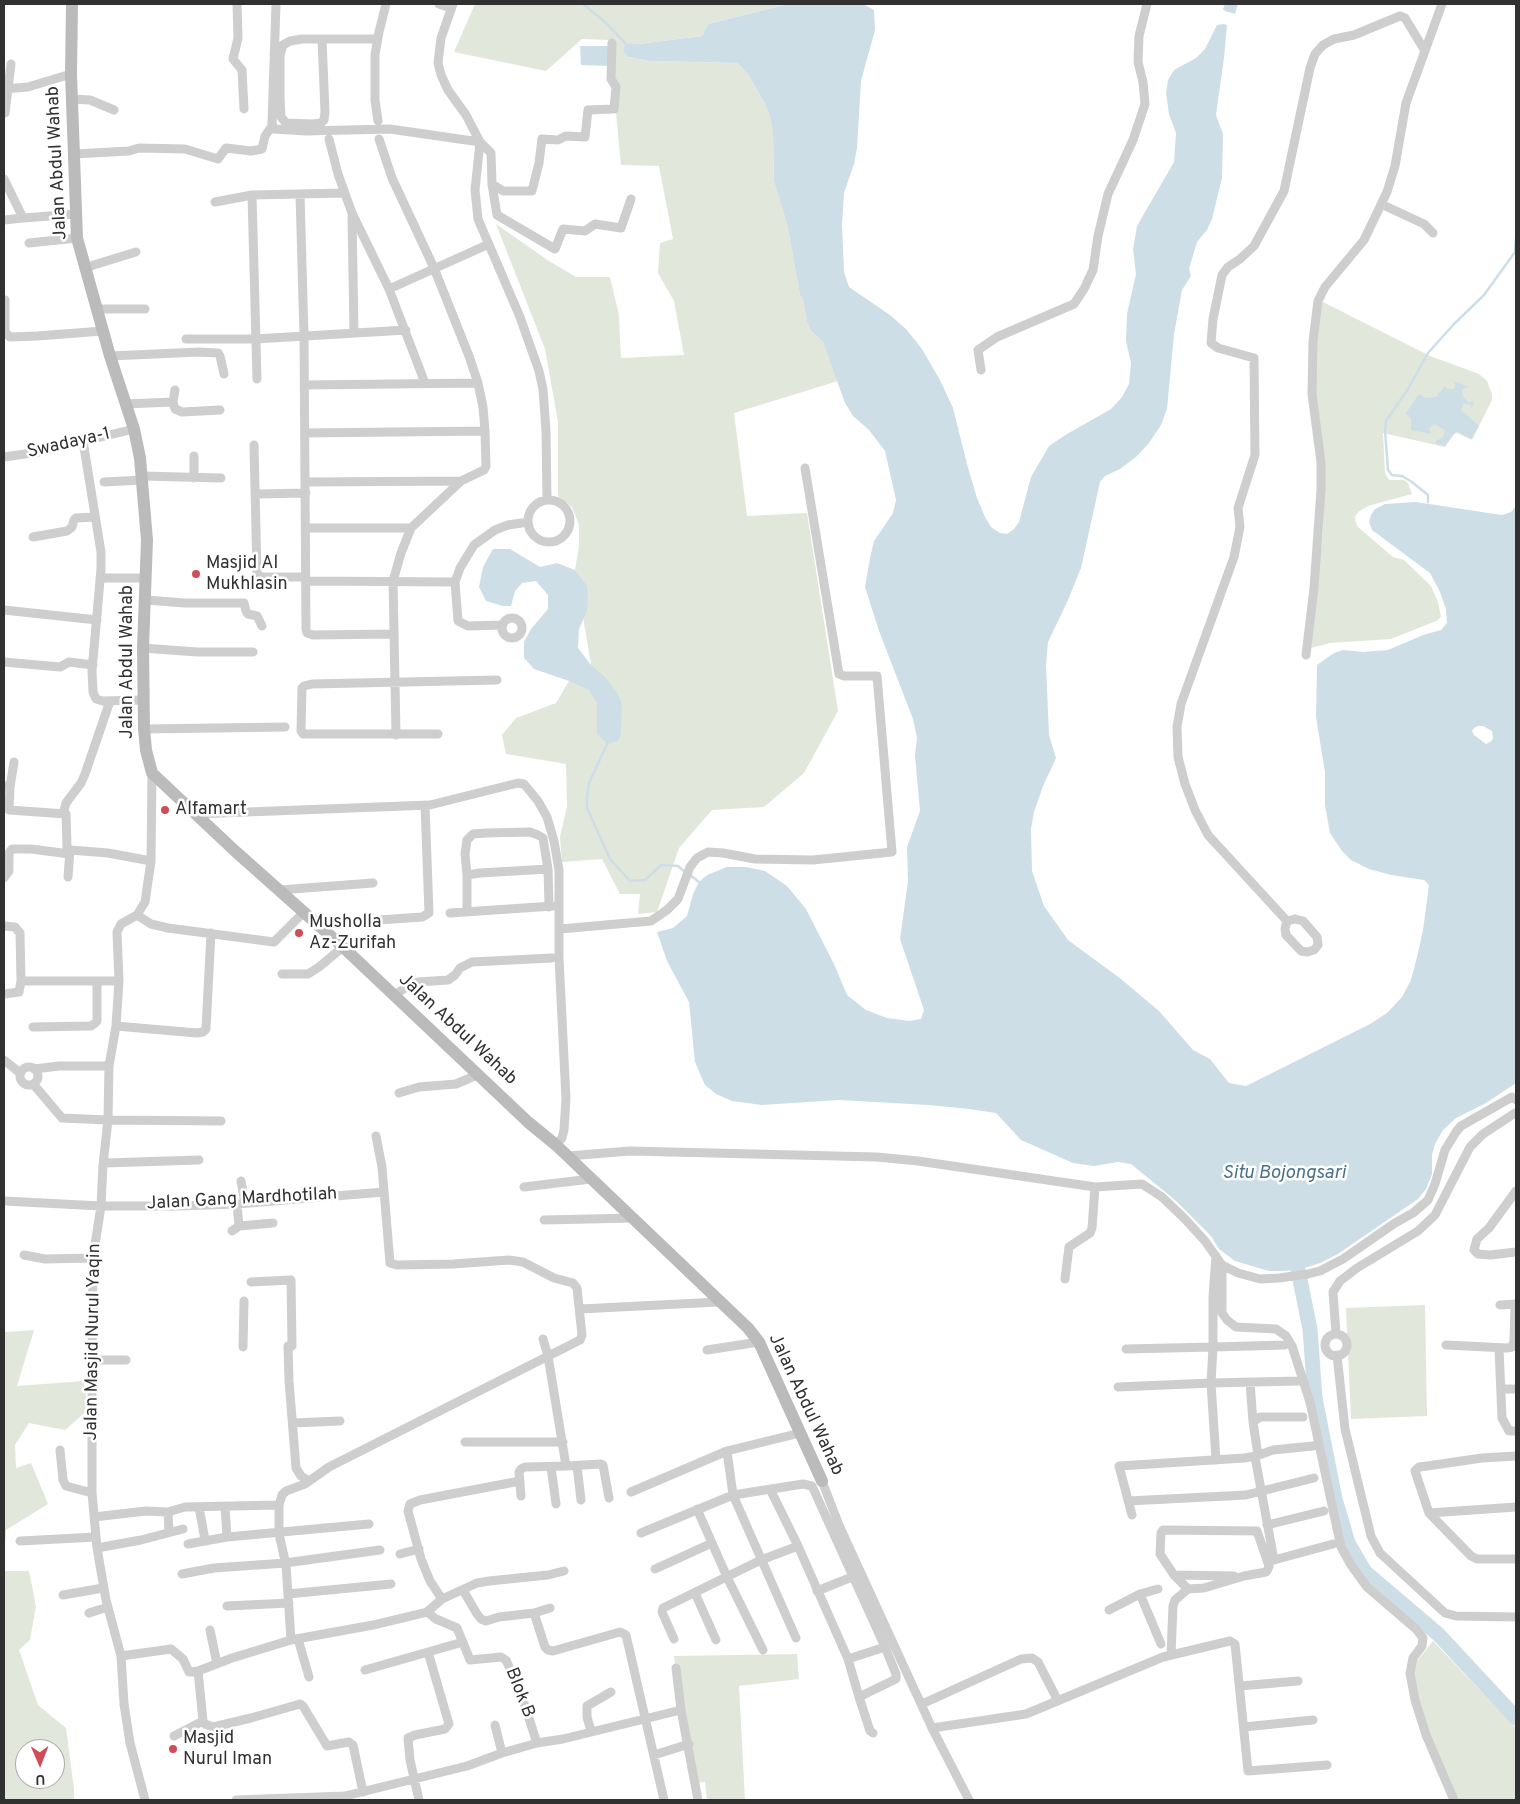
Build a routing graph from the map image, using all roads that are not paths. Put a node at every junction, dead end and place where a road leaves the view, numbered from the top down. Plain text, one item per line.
1 (72, 4) edge
2 (237, 4) edge
3 (276, 4) edge
4 (386, 4) edge
5 (439, 4) edge
6 (1147, 4) edge
7 (1442, 4) edge
8 (452, 6) edge
9 (322, 39) junction
10 (377, 39) junction
11 (612, 43) dead end
12 (1425, 51) junction
13 (11, 64) dead end
14 (71, 74) junction
15 (6, 89) edge
16 (72, 99) junction
17 (244, 109) dead end
18 (114, 110) dead end
19 (5, 113) edge
20 (378, 121) dead end
21 (272, 126) junction
22 (329, 139) dead end
23 (379, 139) dead end
24 (480, 142) junction
25 (74, 154) junction
26 (4, 179) edge
27 (492, 184) junction
28 (344, 193) junction
29 (300, 194) junction
30 (252, 195) junction
31 (631, 199) dead end
32 (215, 202) dead end
33 (1381, 204) junction
34 (352, 213) junction
35 (76, 214) junction
36 (23, 218) junction
37 (4, 220) edge
38 (1433, 233) dead end
39 (77, 238) junction
40 (29, 243) dead end
41 (489, 244) junction
42 (136, 252) dead end
43 (84, 268) junction
44 (434, 268) junction
45 (389, 289) junction
46 (5, 300) dead end
47 (96, 309) junction
48 (145, 309) dead end
49 (406, 330) junction
50 (103, 331) junction
51 (354, 333) junction
52 (304, 336) junction
53 (186, 339) dead end
54 (255, 339) junction
55 (110, 356) junction
56 (980, 370) dead end
57 (224, 374) dead end
58 (256, 379) dead end
59 (425, 383) junction
60 (478, 383) junction
61 (305, 385) junction
62 (175, 390) dead end
63 (173, 402) junction
64 (126, 404) junction
65 (220, 410) dead end
66 (134, 429) junction
67 (485, 431) junction
68 (305, 433) junction
69 (89, 439) junction
70 (254, 445) dead end
71 (194, 456) dead end
72 (4, 457) edge
73 (804, 468) dead end
74 (142, 478) junction
75 (194, 478) junction
76 (221, 478) dead end
77 (461, 481) junction
78 (104, 482) dead end
79 (306, 482) junction
80 (306, 493) junction
81 (256, 494) junction
82 (547, 500) junction
83 (95, 517) junction
84 (528, 522) junction
85 (306, 528) junction
86 (412, 528) junction
87 (33, 537) dead end
88 (100, 578) junction
89 (146, 578) junction
90 (306, 579) junction
91 (394, 581) junction
92 (455, 582) junction
93 (146, 600) junction
94 (4, 610) edge
95 (97, 620) junction
96 (502, 625) dead end
97 (262, 626) dead end
98 (394, 634) junction
99 (143, 648) junction
100 (253, 652) dead end
101 (1306, 655) dead end
102 (4, 662) edge
103 (93, 665) junction
104 (497, 680) dead end
105 (395, 682) junction
106 (144, 700) junction
107 (110, 701) junction
108 (285, 727) dead end
109 (144, 729) junction
110 (438, 734) dead end
111 (396, 735) junction
112 (14, 762) dead end
113 (152, 773) junction
114 (7, 786) edge
115 (426, 805) junction
116 (6, 810) edge
117 (63, 814) junction
118 (195, 814) junction
119 (70, 852) junction
120 (151, 861) junction
121 (548, 869) junction
122 (467, 876) junction
123 (68, 877) dead end
124 (4, 878) edge
125 (374, 883) dead end
126 (279, 890) junction
127 (559, 906) junction
128 (549, 907) junction
129 (467, 912) junction
130 (303, 913) junction
131 (450, 913) dead end
132 (137, 915) junction
133 (1287, 921) dead end
134 (315, 922) junction
135 (4, 926) edge
136 (560, 929) junction
137 (211, 933) junction
138 (343, 947) junction
139 (552, 958) dead end
140 (282, 974) dead end
141 (22, 981) junction
142 (97, 981) junction
143 (119, 981) junction
144 (4, 994) edge
145 (394, 996) junction
146 (33, 1026) dead end
147 (116, 1026) junction
148 (4, 1060) edge
149 (110, 1066) junction
150 (34, 1068) junction
151 (20, 1073) junction
152 (478, 1075) junction
153 (34, 1085) junction
154 (399, 1093) dead end
155 (1516, 1100) edge
156 (1515, 1113) dead end
157 (108, 1120) junction
158 (221, 1121) dead end
159 (376, 1136) dead end
160 (556, 1145) junction
161 (568, 1156) junction
162 (200, 1160) dead end
163 (104, 1162) junction
164 (591, 1179) junction
165 (241, 1181) dead end
166 (524, 1187) dead end
167 (1095, 1187) junction
168 (1516, 1191) edge
169 (384, 1192) junction
170 (4, 1201) edge
171 (241, 1203) junction
172 (101, 1206) junction
173 (634, 1218) junction
174 (544, 1220) dead end
175 (273, 1223) dead end
176 (1516, 1252) edge
177 (24, 1255) dead end
178 (1216, 1256) junction
179 (93, 1258) junction
180 (1222, 1265) junction
181 (1064, 1279) dead end
182 (251, 1282) dead end
183 (244, 1301) dead end
184 (719, 1302) junction
185 (1516, 1304) edge
186 (1500, 1305) dead end
187 (580, 1309) junction
188 (1336, 1334) junction
189 (543, 1339) dead end
190 (758, 1342) junction
191 (1285, 1345) dead end
192 (1446, 1345) dead end
193 (243, 1347) dead end
194 (1213, 1347) junction
195 (1499, 1348) junction
196 (1126, 1349) dead end
197 (707, 1350) dead end
198 (1338, 1355) junction
199 (548, 1356) junction
200 (92, 1360) junction
201 (126, 1360) dead end
202 (1299, 1381) dead end
203 (1250, 1382) junction
204 (1211, 1383) junction
205 (1118, 1387) dead end
206 (1501, 1389) junction
207 (1516, 1389) edge
208 (1303, 1417) dead end
209 (340, 1421) dead end
210 (1253, 1422) junction
211 (293, 1423) junction
212 (1516, 1431) edge
213 (800, 1433) junction
214 (465, 1442) dead end
215 (563, 1442) junction
216 (1313, 1446) dead end
217 (60, 1450) dead end
218 (727, 1451) junction
219 (1256, 1456) junction
220 (1516, 1456) edge
221 (1216, 1460) junction
222 (566, 1466) junction
223 (577, 1466) junction
224 (550, 1467) junction
225 (1314, 1478) dead end
226 (309, 1481) junction
227 (822, 1481) joint
228 (520, 1482) junction
229 (770, 1489) junction
230 (1262, 1490) junction
231 (631, 1492) dead end
232 (92, 1493) junction
233 (733, 1495) junction
234 (521, 1496) dead end
235 (609, 1498) dead end
236 (581, 1500) dead end
237 (1128, 1501) junction
238 (556, 1504) dead end
239 (279, 1505) junction
240 (199, 1507) junction
241 (225, 1507) junction
242 (1516, 1507) edge
243 (697, 1509) junction
244 (1324, 1511) dead end
245 (168, 1512) junction
246 (1429, 1513) junction
247 (1132, 1515) dead end
248 (94, 1517) junction
249 (369, 1524) dead end
250 (1267, 1525) junction
251 (183, 1529) dead end
252 (279, 1531) junction
253 (169, 1532) junction
254 (641, 1533) dead end
255 (96, 1537) junction
256 (227, 1537) junction
257 (205, 1540) junction
258 (20, 1541) dead end
259 (712, 1543) junction
260 (188, 1544) dead end
261 (1333, 1544) dead end
262 (798, 1546) junction
263 (97, 1548) junction
264 (419, 1549) junction
265 (380, 1550) dead end
266 (400, 1554) dead end
267 (1516, 1559) edge
268 (761, 1560) junction
269 (285, 1563) junction
270 (655, 1569) dead end
271 (564, 1571) dead end
272 (182, 1574) dead end
273 (1174, 1575) junction
274 (1244, 1576) junction
275 (727, 1577) junction
276 (852, 1577) junction
277 (391, 1584) dead end
278 (103, 1588) junction
279 (1158, 1589) dead end
280 (463, 1590) junction
281 (817, 1591) junction
282 (1185, 1591) junction
283 (695, 1593) junction
284 (1140, 1594) junction
285 (63, 1595) dead end
286 (288, 1599) junction
287 (442, 1599) junction
288 (228, 1606) dead end
289 (108, 1607) junction
290 (550, 1608) dead end
291 (1109, 1610) dead end
292 (89, 1612) dead end
293 (426, 1612) junction
294 (534, 1613) junction
295 (1516, 1617) edge
296 (1154, 1627) junction
297 (1172, 1628) junction
298 (210, 1630) dead end
299 (796, 1638) dead end
300 (674, 1639) dead end
301 (294, 1640) junction
302 (716, 1640) dead end
303 (463, 1642) junction
304 (1161, 1644) dead end
305 (885, 1647) junction
306 (763, 1650) dead end
307 (428, 1652) junction
308 (1171, 1655) junction
309 (121, 1656) junction
310 (848, 1659) junction
311 (217, 1664) junction
312 (676, 1668) dead end
313 (365, 1670) dead end
314 (198, 1671) junction
315 (309, 1677) dead end
316 (1298, 1681) dead end
317 (1240, 1686) junction
318 (611, 1692) dead end
319 (859, 1697) junction
320 (1058, 1700) junction
321 (922, 1704) junction
322 (682, 1710) junction
323 (645, 1718) junction
324 (1313, 1720) dead end
325 (203, 1721) junction
326 (495, 1726) dead end
327 (1244, 1727) junction
328 (932, 1728) junction
329 (591, 1731) junction
330 (873, 1734) dead end
331 (174, 1736) dead end
332 (537, 1743) junction
333 (689, 1744) junction
334 (502, 1752) junction
335 (654, 1755) junction
336 (1327, 1765) dead end
337 (414, 1779) junction
338 (363, 1792) junction
339 (346, 1798) edge
340 (145, 1800) edge
341 (236, 1800) edge
342 (257, 1800) edge
343 (419, 1800) edge
344 (664, 1800) edge
345 (698, 1800) edge
346 (969, 1800) edge
347 (1454, 1800) edge

1 - 14 street, Jalan Abdul Wahab
2 - 17 street
3 - 21 street
4 - 10 street
5 - 8 street
6 - 56 street
7 - 12 street
8 - 24 street
9 - 9 street
9 - 10 street
10 - 20 street
11 - 27 street
12 - 33 street
12 - 133 street
13 - 15 street
14 - 15 street
14 - 16 street, Jalan Abdul Wahab
15 - 19 street
16 - 18 street
16 - 25 street, Jalan Abdul Wahab
21 - 24 street
21 - 25 street
22 - 28 street
23 - 44 street
24 - 27 street
24 - 41 street
25 - 35 street, Jalan Abdul Wahab
26 - 36 street
27 - 31 street
28 - 29 street
28 - 34 street
29 - 30 street
29 - 52 street
30 - 32 street
30 - 54 street
33 - 38 street
33 - 101 street
34 - 45 street
34 - 51 street
35 - 36 street
35 - 39 street, Jalan Abdul Wahab
36 - 37 street
39 - 40 street
39 - 43 street, Jalan Abdul Wahab
41 - 44 street
41 - 82 street
42 - 43 street
43 - 47 street, Jalan Abdul Wahab
44 - 45 street
44 - 60 street
45 - 49 street
46 - 50 street
47 - 48 street
47 - 50 street, Jalan Abdul Wahab
49 - 51 street
49 - 59 street
50 - 55 street, Jalan Abdul Wahab
51 - 52 street
52 - 54 street
52 - 61 street
53 - 54 street
54 - 58 street
55 - 57 street
55 - 64 street, Jalan Abdul Wahab
59 - 60 street
59 - 61 street
60 - 67 street
61 - 68 street
62 - 63 street
63 - 64 street
63 - 65 street
64 - 66 street, Jalan Abdul Wahab
66 - 69 street, Swadaya-1
66 - 74 street, Jalan Abdul Wahab
67 - 68 street
67 - 77 street
68 - 79 street
69 - 72 street, Swadaya-1
69 - 83 street
70 - 81 street
71 - 75 street
73 - 136 street
74 - 75 street
74 - 78 street
74 - 89 street, Jalan Abdul Wahab
75 - 76 street
77 - 79 street
77 - 86 street
79 - 80 street
80 - 81 street
80 - 85 street
81 - 90 street
82 - 84 street
82 - 84 street
83 - 87 street
83 - 88 street
84 - 92 street
85 - 86 street
85 - 90 street
86 - 91 street
88 - 89 street
88 - 95 street
89 - 93 street, Jalan Abdul Wahab
90 - 91 street
90 - 98 street
91 - 92 street
91 - 98 street
92 - 96 street
93 - 97 street
93 - 99 street, Jalan Abdul Wahab
94 - 95 street
95 - 103 street
98 - 105 street
99 - 100 street
99 - 106 street, Jalan Abdul Wahab
102 - 103 street
103 - 107 street
104 - 105 street
105 - 111 street
105 - 111 street
106 - 107 street
106 - 109 street, Jalan Abdul Wahab
107 - 117 street
108 - 109 street
109 - 113 street, Jalan Abdul Wahab
110 - 111 street
112 - 114 street
113 - 118 street, Jalan Abdul Wahab
113 - 120 street, Jalan Masjid Nurul Yaqin
114 - 116 street
115 - 118 street
115 - 127 street
115 - 134 street
116 - 117 street
117 - 119 street
118 - 126 street, Jalan Abdul Wahab
119 - 120 street
119 - 123 street
119 - 124 street
120 - 132 street, Jalan Masjid Nurul Yaqin
121 - 122 street
121 - 122 street
121 - 128 street
122 - 129 street
125 - 126 street
126 - 130 street, Jalan Abdul Wahab
127 - 128 street
127 - 136 street
128 - 129 street
129 - 131 street
130 - 134 street, Jalan Abdul Wahab
130 - 137 street
132 - 137 street
132 - 143 street, Jalan Masjid Nurul Yaqin
134 - 138 street, Jalan Abdul Wahab
135 - 141 street
136 - 160 street
137 - 147 street
138 - 140 street
138 - 145 street, Jalan Abdul Wahab
139 - 145 street
141 - 142 street
141 - 144 street
142 - 143 street
142 - 146 street
143 - 147 street, Jalan Masjid Nurul Yaqin
145 - 152 street, Jalan Abdul Wahab
147 - 149 street, Jalan Masjid Nurul Yaqin
148 - 151 street
149 - 150 street
149 - 157 street, Jalan Masjid Nurul Yaqin
150 - 151 street
150 - 153 street
151 - 153 street
152 - 154 street
152 - 160 street, Jalan Abdul Wahab
153 - 157 street
155 - 180 street
156 - 188 street
157 - 158 street
157 - 163 street, Jalan Masjid Nurul Yaqin
159 - 169 street
160 - 161 street, Jalan Abdul Wahab
161 - 164 street, Jalan Abdul Wahab
161 - 167 street
162 - 163 street
163 - 172 street, Jalan Masjid Nurul Yaqin
164 - 166 street
164 - 173 street, Jalan Abdul Wahab
165 - 171 street
167 - 178 street
167 - 181 street
168 - 176 street
169 - 171 street, Jalan Gang Mardhotilah
169 - 187 street
170 - 172 street, Jalan Gang Mardhotilah
171 - 172 street, Jalan Gang Mardhotilah
171 - 175 street
172 - 179 street, Jalan Masjid Nurul Yaqin
173 - 174 street
173 - 184 street, Jalan Abdul Wahab
177 - 179 street
178 - 180 street
178 - 194 street
179 - 200 street, Jalan Masjid Nurul Yaqin
180 - 347 street
182 - 211 street
183 - 193 street
184 - 187 street
184 - 190 street, Jalan Abdul Wahab
185 - 186 street
185 - 195 street
187 - 199 street
188 - 198 street
188 - 198 street
189 - 199 street
190 - 197 street
190 - 213 street, Jalan Abdul Wahab
191 - 194 street
192 - 195 street
194 - 196 street
194 - 204 street
195 - 206 street
198 - 295 street
199 - 215 street
199 - 226 street
200 - 201 street
200 - 232 street, Jalan Masjid Nurul Yaqin
202 - 203 street
203 - 204 street
203 - 210 street
204 - 205 street
204 - 221 street
206 - 207 street
206 - 212 street
208 - 210 street
209 - 211 street
210 - 219 street
211 - 226 street
213 - 218 street
213 - 227 street, Jalan Abdul Wahab
214 - 215 street
215 - 222 street
216 - 219 street
217 - 232 street
218 - 231 street
218 - 233 street
219 - 221 street
219 - 230 street
220 - 246 street
221 - 237 street
222 - 223 street
222 - 224 street
223 - 235 street
223 - 236 street
224 - 228 street
224 - 238 street
225 - 230 street
226 - 239 street
227 - 321 street, Jalan Abdul Wahab
228 - 234 street
228 - 264 street
229 - 233 street
229 - 262 street
229 - 276 street
230 - 237 street
230 - 250 street
232 - 248 street, Jalan Masjid Nurul Yaqin
233 - 243 street
233 - 268 street
237 - 247 street
239 - 241 street
239 - 252 street
240 - 241 street
240 - 245 street
240 - 257 street
241 - 256 street
242 - 246 street
243 - 254 street
243 - 259 street
244 - 250 street
245 - 248 street
245 - 253 street
246 - 267 street
248 - 255 street, Jalan Masjid Nurul Yaqin
249 - 252 street
250 - 261 street
251 - 253 street
252 - 256 street
252 - 269 street
253 - 263 street
255 - 258 street
255 - 263 street, Jalan Masjid Nurul Yaqin
256 - 257 street
257 - 260 street
259 - 270 street
259 - 275 street
262 - 268 street
262 - 281 street
263 - 278 street, Jalan Masjid Nurul Yaqin
264 - 266 street
264 - 287 street
265 - 269 street
268 - 275 street
268 - 299 street
269 - 272 street
269 - 286 street
271 - 280 street
273 - 274 street
273 - 274 street
273 - 282 street
274 - 282 street
275 - 283 street
275 - 306 street
276 - 281 street
276 - 305 street
277 - 286 street
278 - 285 street
278 - 289 street, Jalan Masjid Nurul Yaqin
279 - 284 street
280 - 287 street
280 - 294 street
281 - 310 street
282 - 297 street
283 - 300 street
283 - 302 street
284 - 291 street
284 - 296 street
286 - 288 street
286 - 301 street
287 - 293 street
289 - 292 street
289 - 309 street, Jalan Masjid Nurul Yaqin
290 - 294 street
293 - 301 street
293 - 303 street, Blok B
294 - 323 street
296 - 297 street
296 - 304 street
297 - 308 street
298 - 311 street
301 - 311 street
301 - 315 street
303 - 307 street
303 - 332 street, Blok B
305 - 310 street
305 - 319 street
307 - 313 street
307 - 337 street
308 - 317 street
308 - 320 street
309 - 314 street
309 - 340 street, Jalan Masjid Nurul Yaqin
310 - 319 street
311 - 314 street
312 - 322 street
314 - 325 street
316 - 317 street
317 - 327 street
318 - 329 street
319 - 330 street
320 - 321 street
320 - 328 street
321 - 328 street, Jalan Abdul Wahab
322 - 323 street
322 - 333 street
323 - 329 street
323 - 335 street
324 - 327 street
325 - 331 street
325 - 338 street
326 - 334 street
327 - 336 street
328 - 346 street, Jalan Abdul Wahab
329 - 332 street
332 - 334 street
333 - 335 street
333 - 345 street
334 - 337 street
335 - 344 street
337 - 338 street
337 - 343 street
338 - 339 street
339 - 342 street
341 - 342 street

